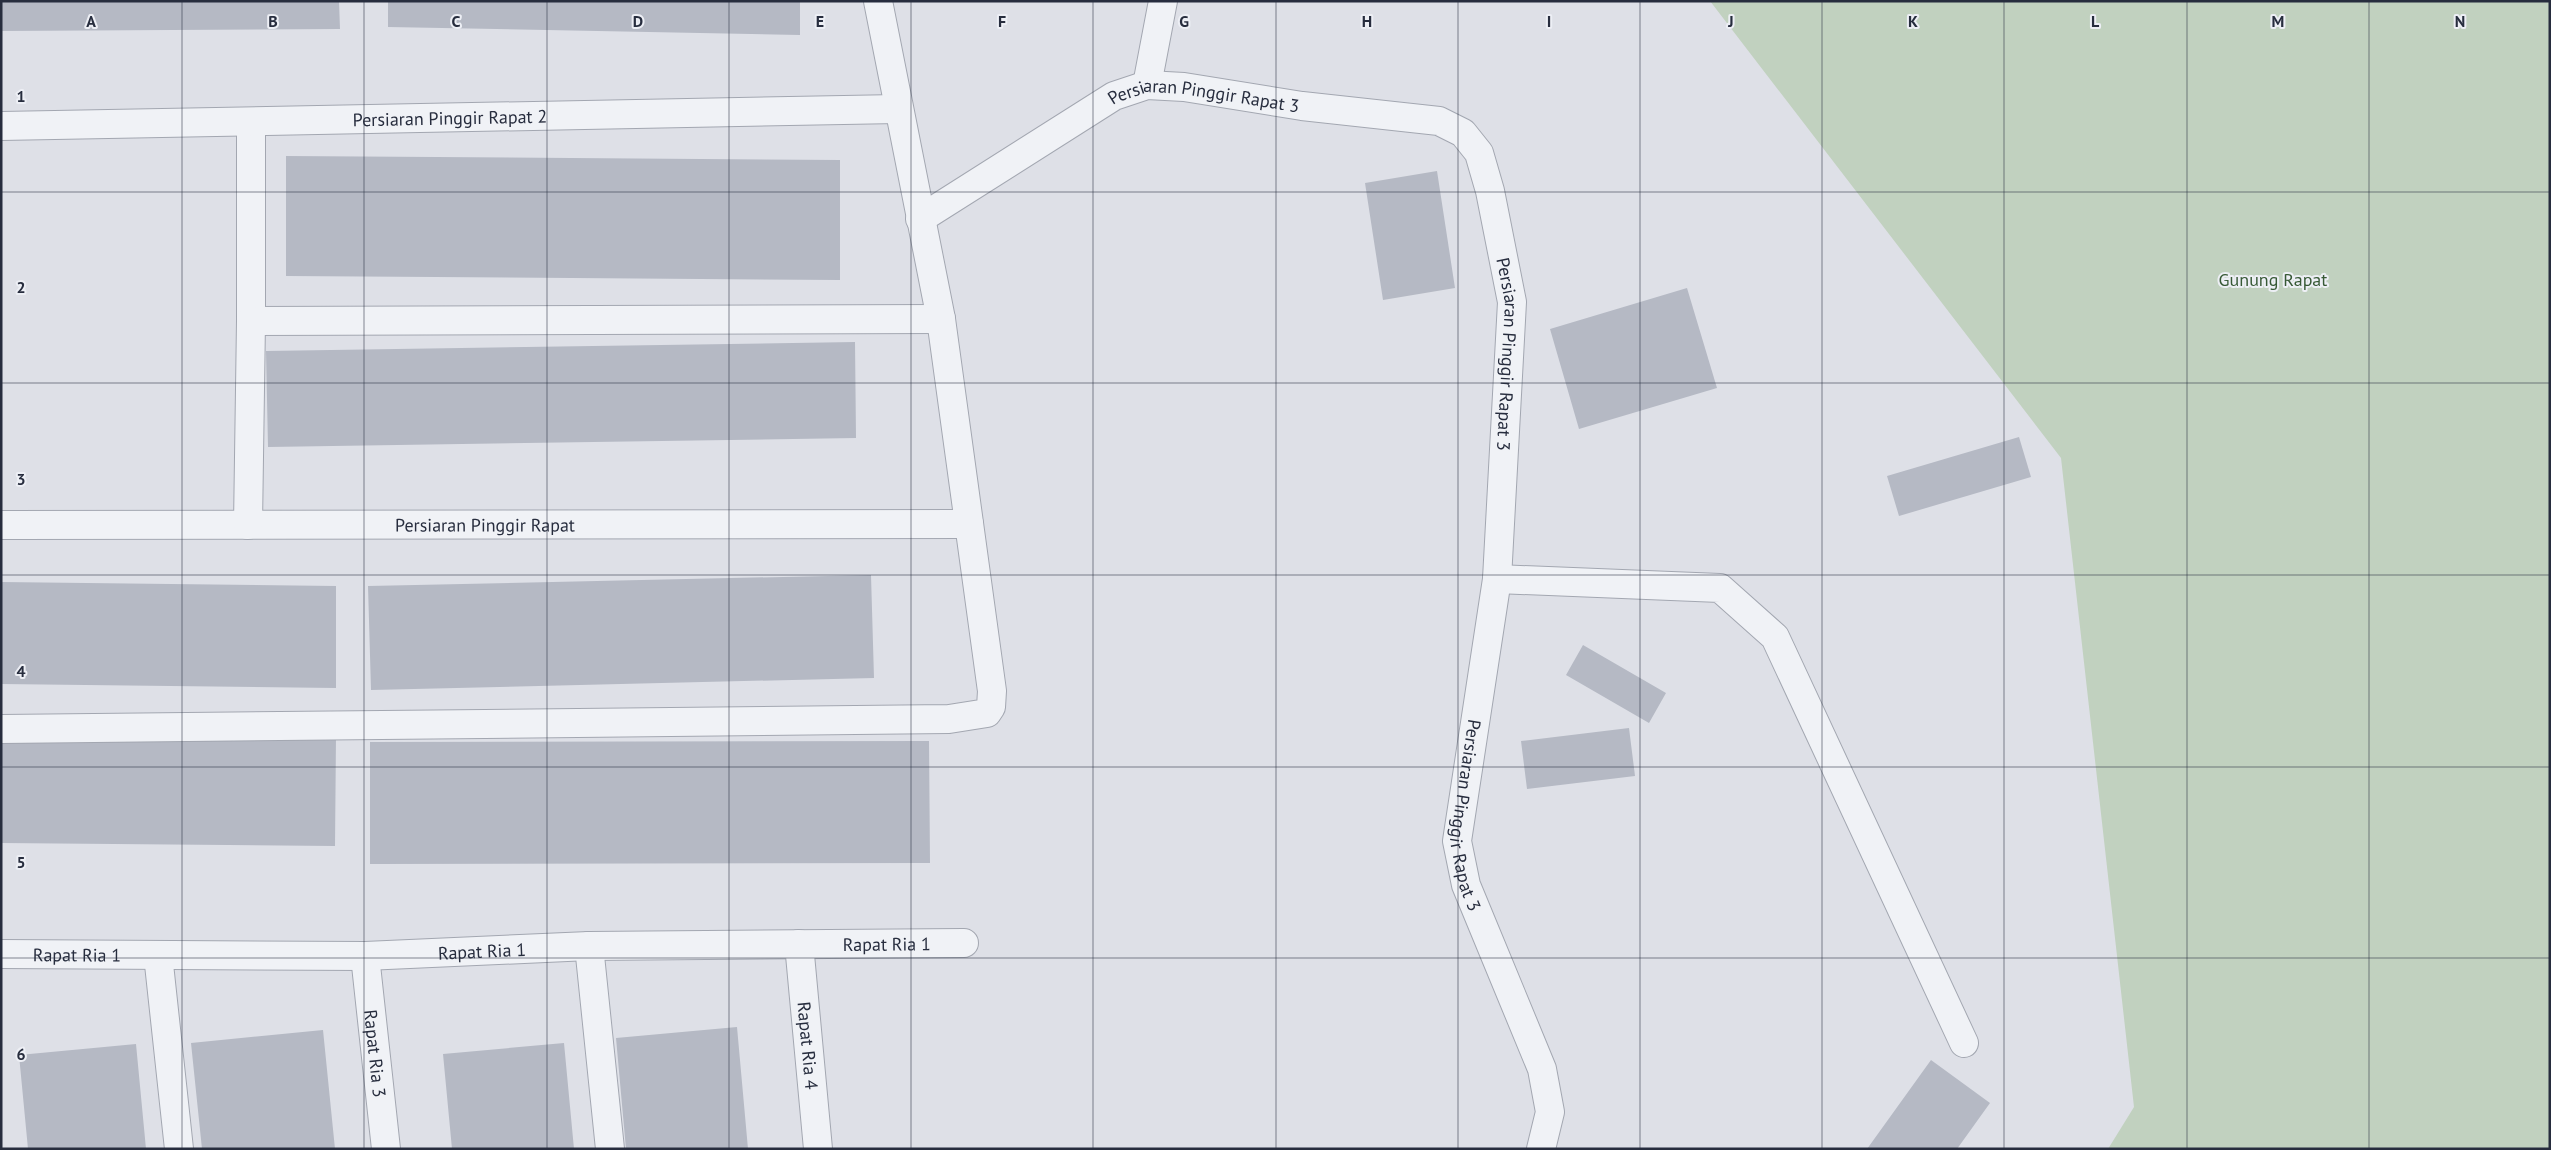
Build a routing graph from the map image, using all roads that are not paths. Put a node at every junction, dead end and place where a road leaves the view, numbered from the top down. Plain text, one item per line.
1 (878, 1) edge
2 (1163, 1) edge
3 (1147, 85) junction
4 (898, 109) junction
5 (251, 122) junction
6 (1, 126) edge
7 (920, 219) junction
8 (941, 319) junction
9 (251, 321) junction
10 (969, 524) junction
11 (1, 525) edge
12 (248, 525) junction
13 (1497, 579) junction
14 (1, 729) edge
15 (964, 943) dead end
16 (799, 944) junction
17 (590, 946) junction
18 (1, 954) edge
19 (158, 955) junction
20 (364, 956) junction
21 (1964, 1043) dead end
22 (179, 1149) edge
23 (386, 1149) edge
24 (610, 1149) edge
25 (818, 1149) edge
26 (1541, 1149) edge

1 - 4 street
2 - 3 street
3 - 7 street, Persiaran Pinggir Rapat 3
3 - 13 street, Persiaran Pinggir Rapat 3
4 - 5 street, Persiaran Pinggir Rapat 2
4 - 7 street
5 - 6 street, Persiaran Pinggir Rapat 2
5 - 9 street
7 - 8 street
8 - 9 street
8 - 10 street
9 - 12 street
10 - 12 street, Persiaran Pinggir Rapat
10 - 14 street
11 - 12 street, Persiaran Pinggir Rapat
13 - 21 street
13 - 26 street, Persiaran Pinggir Rapat 3
15 - 16 street, Rapat Ria 1
16 - 17 street, Rapat Ria 1
16 - 25 street, Rapat Ria 4
17 - 20 street, Rapat Ria 1
17 - 24 street
18 - 19 street, Rapat Ria 1
19 - 20 street, Rapat Ria 1
19 - 22 street
20 - 23 street, Rapat Ria 3

